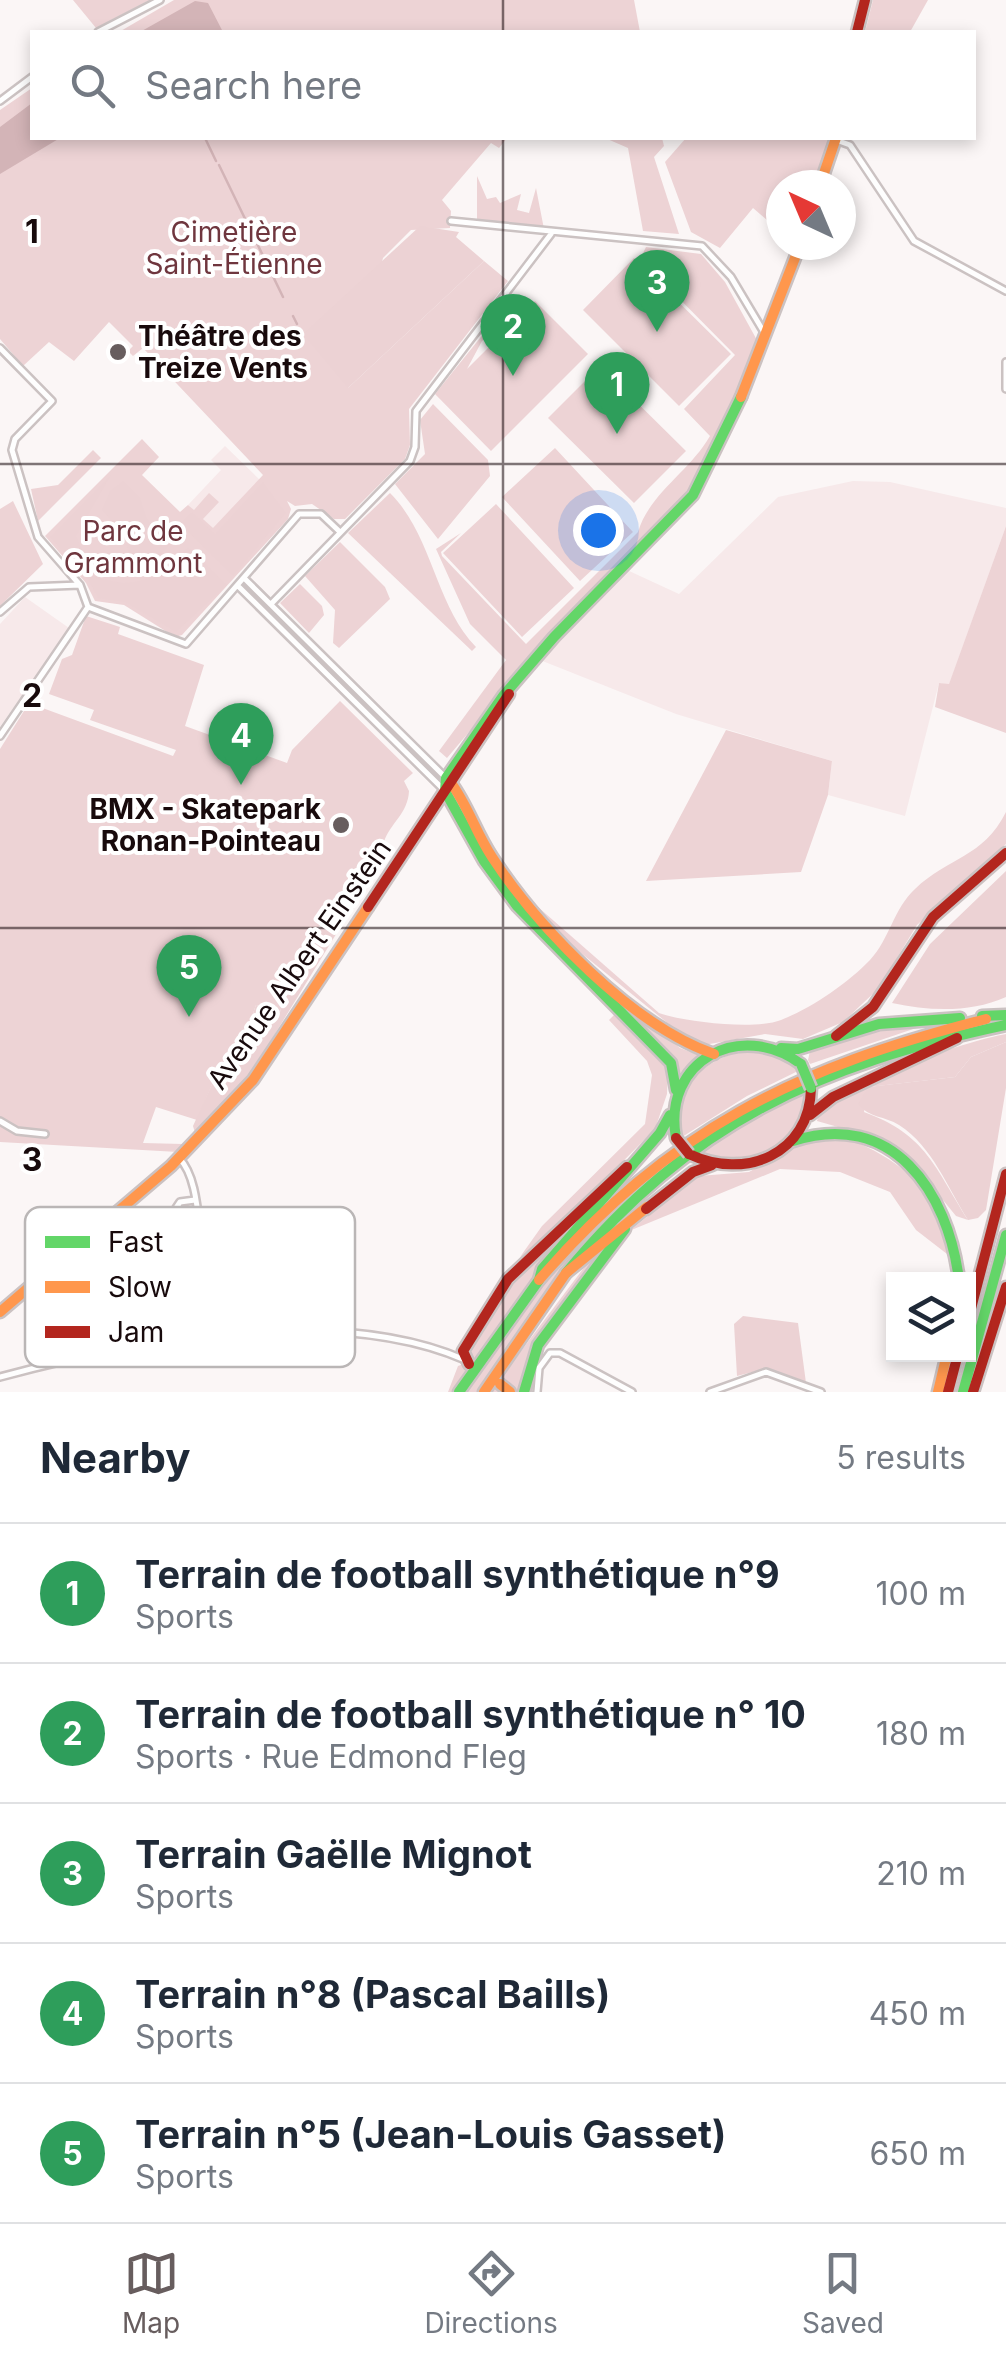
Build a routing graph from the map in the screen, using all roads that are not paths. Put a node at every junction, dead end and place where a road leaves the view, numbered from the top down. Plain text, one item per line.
1 (160, 0) edge
2 (865, 0) edge
3 (102, 30) edge
4 (858, 30) edge
5 (30, 78) edge
6 (0, 101) edge
7 (836, 140) edge
8 (838, 140) edge
9 (825, 170) edge
10 (451, 222) dead end
11 (551, 234) junction
12 (795, 260) edge
13 (1006, 291) edge
14 (768, 336) junction
15 (0, 348) edge
16 (1006, 362) edge
17 (1006, 385) edge
18 (340, 532) junction
19 (244, 578) junction
20 (80, 585) junction
21 (238, 586) junction
22 (272, 604) junction
23 (88, 607) junction
24 (0, 612) edge
25 (0, 736) edge
26 (447, 784) junction
27 (434, 806) junction
28 (456, 807) junction
29 (1006, 853) edge
30 (510, 891) junction
31 (986, 1018) junction
32 (1005, 1022) edge
33 (961, 1034) junction
34 (836, 1036) junction
35 (781, 1048) junction
36 (714, 1054) junction
37 (676, 1090) junction
38 (670, 1115) junction
39 (810, 1115) junction
40 (0, 1121) edge
41 (45, 1134) dead end
42 (793, 1141) junction
43 (180, 1158) junction
44 (712, 1165) junction
45 (626, 1168) junction
46 (1006, 1174) edge
47 (195, 1200) junction
48 (123, 1207) edge
49 (177, 1207) edge
50 (195, 1207) edge
51 (647, 1207) junction
52 (1006, 1236) edge
53 (957, 1272) edge
54 (566, 1273) junction
55 (539, 1280) junction
56 (1006, 1287) edge
57 (976, 1289) edge
58 (25, 1291) edge
59 (0, 1312) edge
60 (355, 1335) edge
61 (462, 1356) joint
62 (945, 1362) edge
63 (956, 1362) edge
64 (41, 1367) edge
65 (0, 1376) edge
66 (500, 1384) dead end
67 (459, 1392) edge
68 (484, 1392) edge
69 (510, 1392) edge
70 (524, 1392) edge
71 (537, 1392) edge
72 (632, 1392) edge
73 (710, 1392) edge
74 (821, 1392) edge
75 (938, 1392) edge
76 (948, 1392) edge
77 (963, 1392) edge
78 (973, 1392) edge

1 - 3 street
2 - 4 main road
5 - 6 street
7 - 9 main road
8 - 13 street
10 - 11 street
11 - 14 street
11 - 18 street
12 - 14 main road, Avenue Albert Einstein
14 - 26 main road, Avenue Albert Einstein
15 - 20 street
16 - 17 street
18 - 19 street
18 - 22 street
19 - 21 street
19 - 22 street
20 - 23 street
20 - 24 street
21 - 23 street
21 - 26 street
22 - 26 street
23 - 25 street
26 - 27 main road, Avenue Albert Einstein
26 - 28 main road
26 - 30 main road
27 - 28 main road
27 - 43 main road, Avenue Albert Einstein
28 - 30 main road
29 - 34 main road
30 - 36 main road
30 - 37 main road
31 - 32 main road
31 - 34 main road
31 - 55 main road
32 - 33 main road
33 - 39 main road
33 - 54 main road
34 - 35 main road
35 - 36 main road
35 - 39 main road, bridge
36 - 37 main road
37 - 38 main road
38 - 44 main road, bridge
38 - 45 main road
39 - 42 main road
40 - 41 street
42 - 44 main road
42 - 53 main road
43 - 47 street
43 - 48 main road, Avenue Albert Einstein
44 - 51 main road
45 - 55 main road
45 - 61 main road
46 - 57 main road
47 - 49 street
47 - 50 street
51 - 54 main road
51 - 70 main road
52 - 77 main road
54 - 68 main road
55 - 67 main road
56 - 78 main road
58 - 59 main road, Avenue Albert Einstein
60 - 61 street
62 - 75 main road
63 - 76 main road
64 - 65 street
66 - 69 main road
71 - 72 street
73 - 74 street

